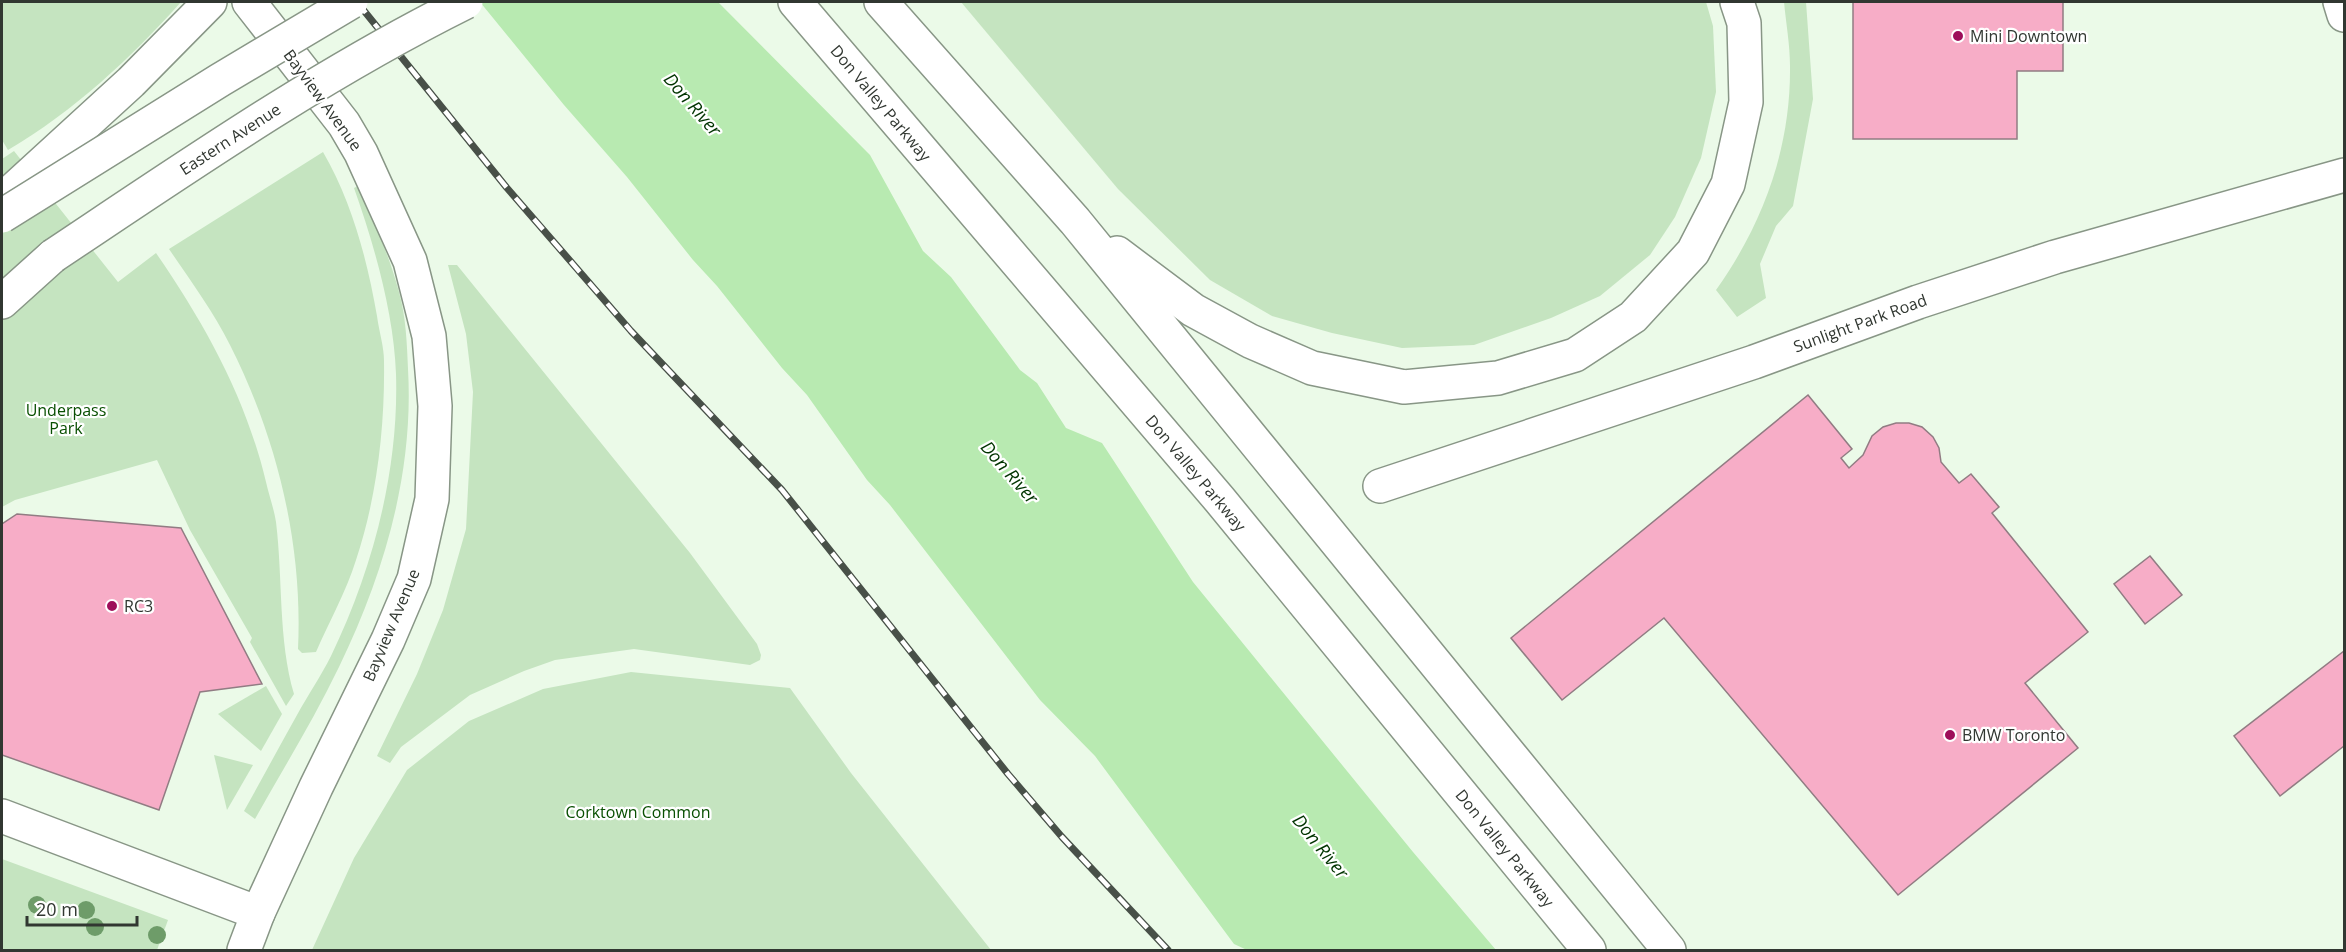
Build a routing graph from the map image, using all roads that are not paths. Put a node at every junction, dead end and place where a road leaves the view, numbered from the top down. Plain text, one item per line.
1 (210, 2) edge
2 (249, 2) edge
3 (351, 2) edge
4 (466, 2) edge
5 (795, 2) edge
6 (881, 2) edge
7 (1737, 2) edge
8 (2340, 2) edge
9 (2344, 15) edge
10 (2344, 175) edge
11 (2, 200) edge
12 (2, 216) edge
13 (1075, 221) junction
14 (53, 256) junction
15 (2, 287) edge
16 (2, 302) edge
17 (1380, 486) dead end
18 (2, 816) edge
19 (258, 913) junction
20 (245, 949) edge
21 (1589, 951) edge
22 (1669, 951) edge

1 - 11 main road
2 - 19 main road, Bayview Avenue
3 - 12 main road, bridge
4 - 14 main road, Eastern Avenue, bridge
5 - 21 main road, Don Valley Parkway
6 - 13 main road
7 - 13 main road
8 - 9 main road
10 - 17 main road, Sunlight Park Road
13 - 22 main road
14 - 15 main road, Eastern Avenue
14 - 16 main road
18 - 19 main road
19 - 20 main road, Bayview Avenue

